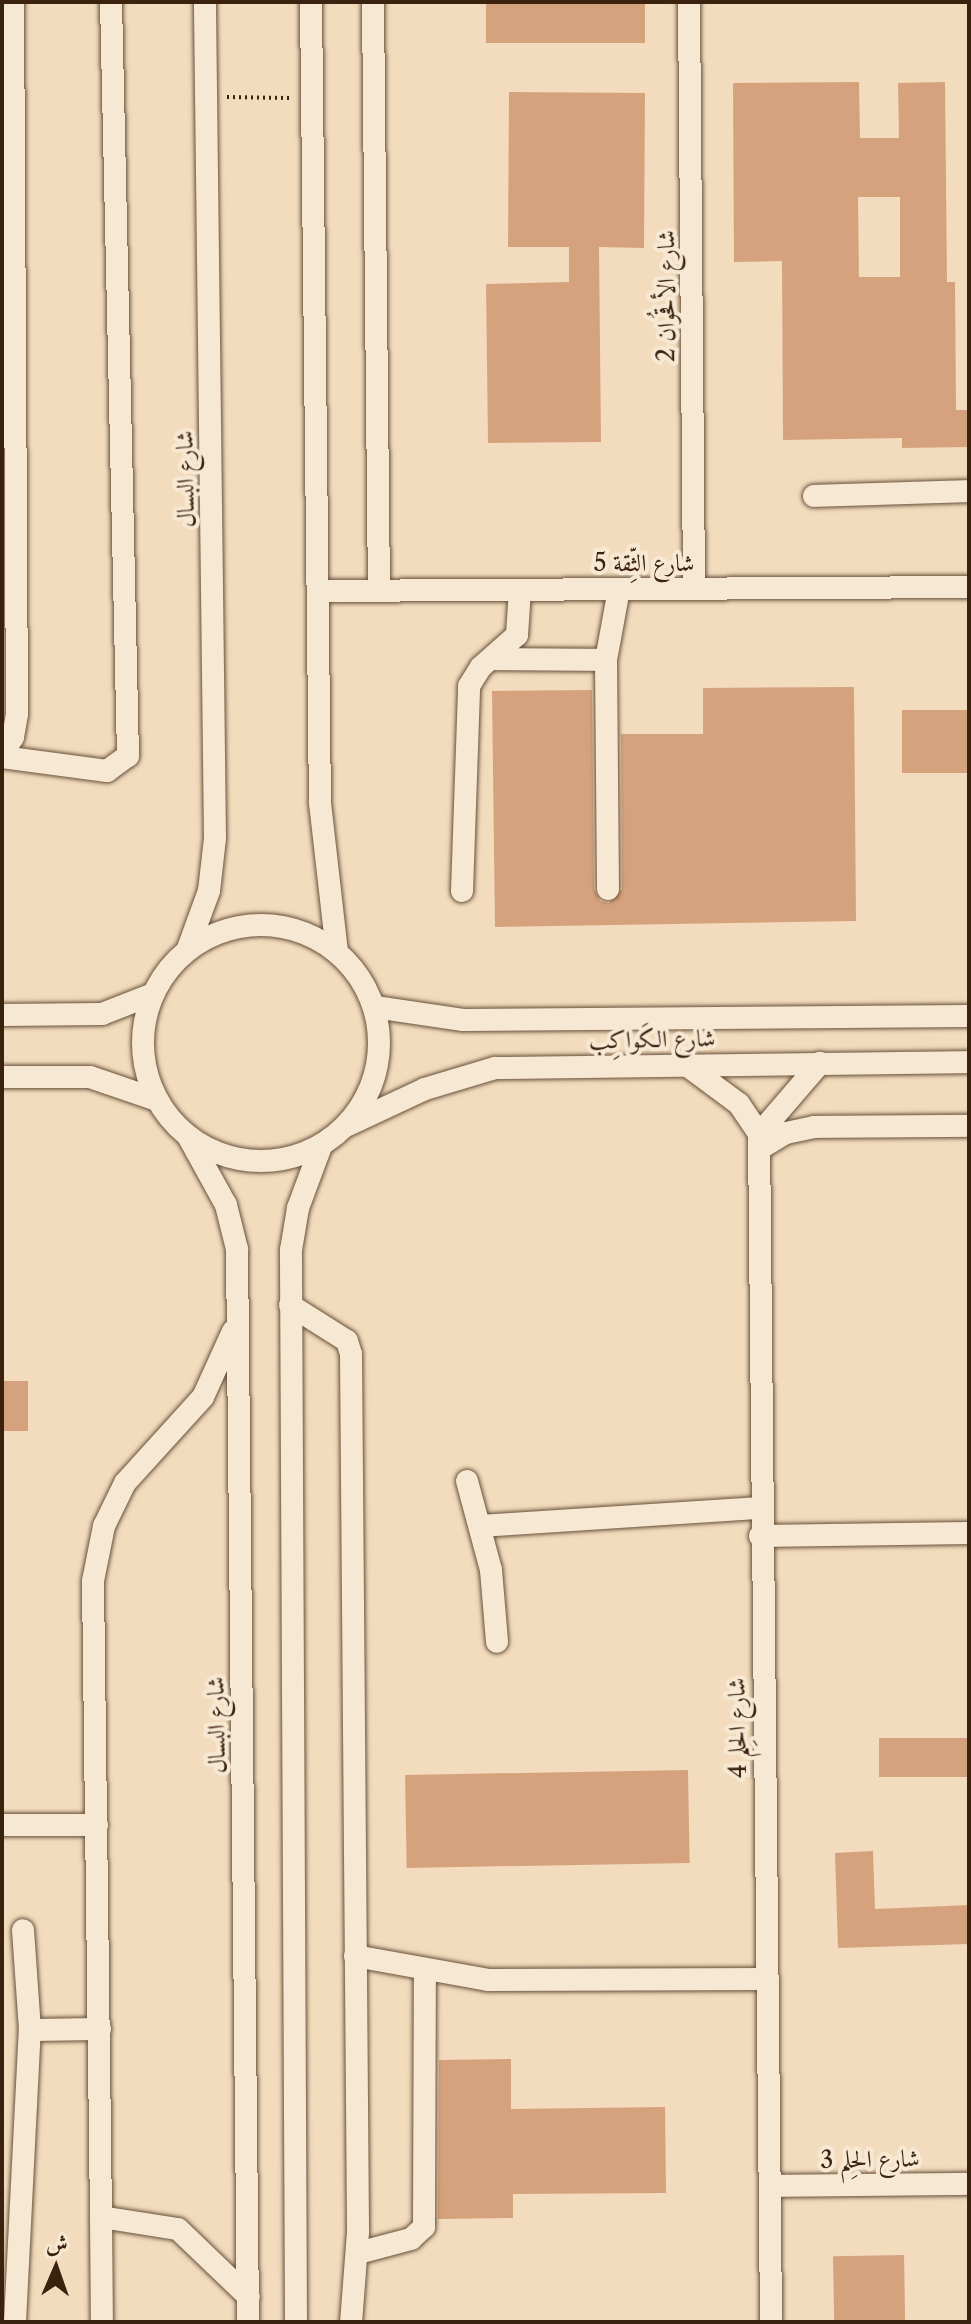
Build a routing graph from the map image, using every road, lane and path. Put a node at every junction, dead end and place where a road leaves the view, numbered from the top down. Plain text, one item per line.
1 (13, 2) edge
2 (111, 2) edge
3 (205, 2) edge
4 (311, 2) edge
5 (373, 2) edge
6 (689, 2) edge
7 (8, 84) edge
8 (206, 97) junction
9 (313, 98) junction
10 (9, 387) edge
11 (969, 491) edge
12 (814, 496) dead end
13 (9, 509) edge
14 (969, 587) edge
15 (619, 589) junction
16 (694, 589) junction
17 (520, 590) junction
18 (319, 591) junction
19 (379, 591) junction
20 (496, 659) junction
21 (606, 660) junction
22 (2, 755) edge
23 (608, 889) dead end
24 (462, 891) dead end
25 (187, 951) junction
26 (337, 952) junction
27 (153, 994) junction
28 (375, 1007) junction
29 (2, 1015) edge
30 (969, 1016) edge
31 (969, 1062) edge
32 (820, 1063) junction
33 (685, 1064) junction
34 (2, 1077) edge
35 (157, 1100) junction
36 (347, 1125) junction
37 (969, 1126) edge
38 (189, 1138) junction
39 (759, 1141) junction
40 (321, 1146) junction
41 (290, 1305) junction
42 (237, 1319) junction
43 (467, 1481) dead end
44 (760, 1508) junction
45 (480, 1526) junction
46 (969, 1533) edge
47 (760, 1536) junction
48 (497, 1642) dead end
49 (2, 1825) edge
50 (97, 1825) junction
51 (23, 1930) dead end
52 (355, 1956) junction
53 (425, 1969) junction
54 (768, 1979) junction
55 (100, 2029) junction
56 (30, 2030) junction
57 (969, 2184) edge
58 (771, 2186) junction
59 (101, 2217) junction
60 (358, 2253) junction
61 (249, 2297) junction
62 (15, 2322) edge
63 (102, 2322) edge
64 (248, 2322) edge
65 (296, 2322) edge
66 (351, 2322) edge
67 (771, 2322) edge

1 - 7 street
2 - 22 street
3 - 8 street, شارع البسال
4 - 9 street
5 - 19 street
6 - 16 street, شارع الأقحُوان 2
7 - 10 street
8 - 9 path
8 - 25 street, شارع البسال
9 - 18 street
10 - 13 street
11 - 12 street
13 - 22 street
14 - 16 street, شارع الثِّقة 5
15 - 16 street, شارع الثِّقة 5
15 - 17 street, شارع الثِّقة 5
15 - 21 street
17 - 19 street, شارع الثِّقة 5
17 - 20 street
18 - 19 street, شارع الثِّقة 5
18 - 26 street
20 - 21 street
20 - 24 street
21 - 23 street
25 - 26 street
25 - 27 street
26 - 28 street
27 - 29 street
27 - 35 street
28 - 30 street, شارع الكَواكِب
28 - 36 street
31 - 32 street, شارع الكَواكِب
32 - 33 street, شارع الكَواكِب
32 - 39 street
33 - 36 street, شارع الكَواكِب
33 - 39 street
34 - 35 street
35 - 38 street
36 - 40 street
37 - 39 street
38 - 40 street
38 - 42 street, شارع البسال
39 - 44 street, شارع الحِلم 4
40 - 41 street
41 - 52 street
41 - 65 street
42 - 50 street
42 - 61 street, شارع البسال
43 - 45 street
44 - 45 street
44 - 47 street, شارع الحِلم 4
45 - 48 street
46 - 47 street
47 - 54 street, شارع الحِلم 4
49 - 50 street
50 - 55 street
51 - 56 street
52 - 53 street
52 - 60 street
53 - 54 street
53 - 60 street
54 - 58 street, شارع الحِلم 4
55 - 56 street
55 - 59 street
56 - 62 street
57 - 58 street, شارع الحِلم 3
58 - 67 street, شارع الحِلم 4
59 - 61 street
59 - 63 street
60 - 66 street
61 - 64 street, شارع البسال

